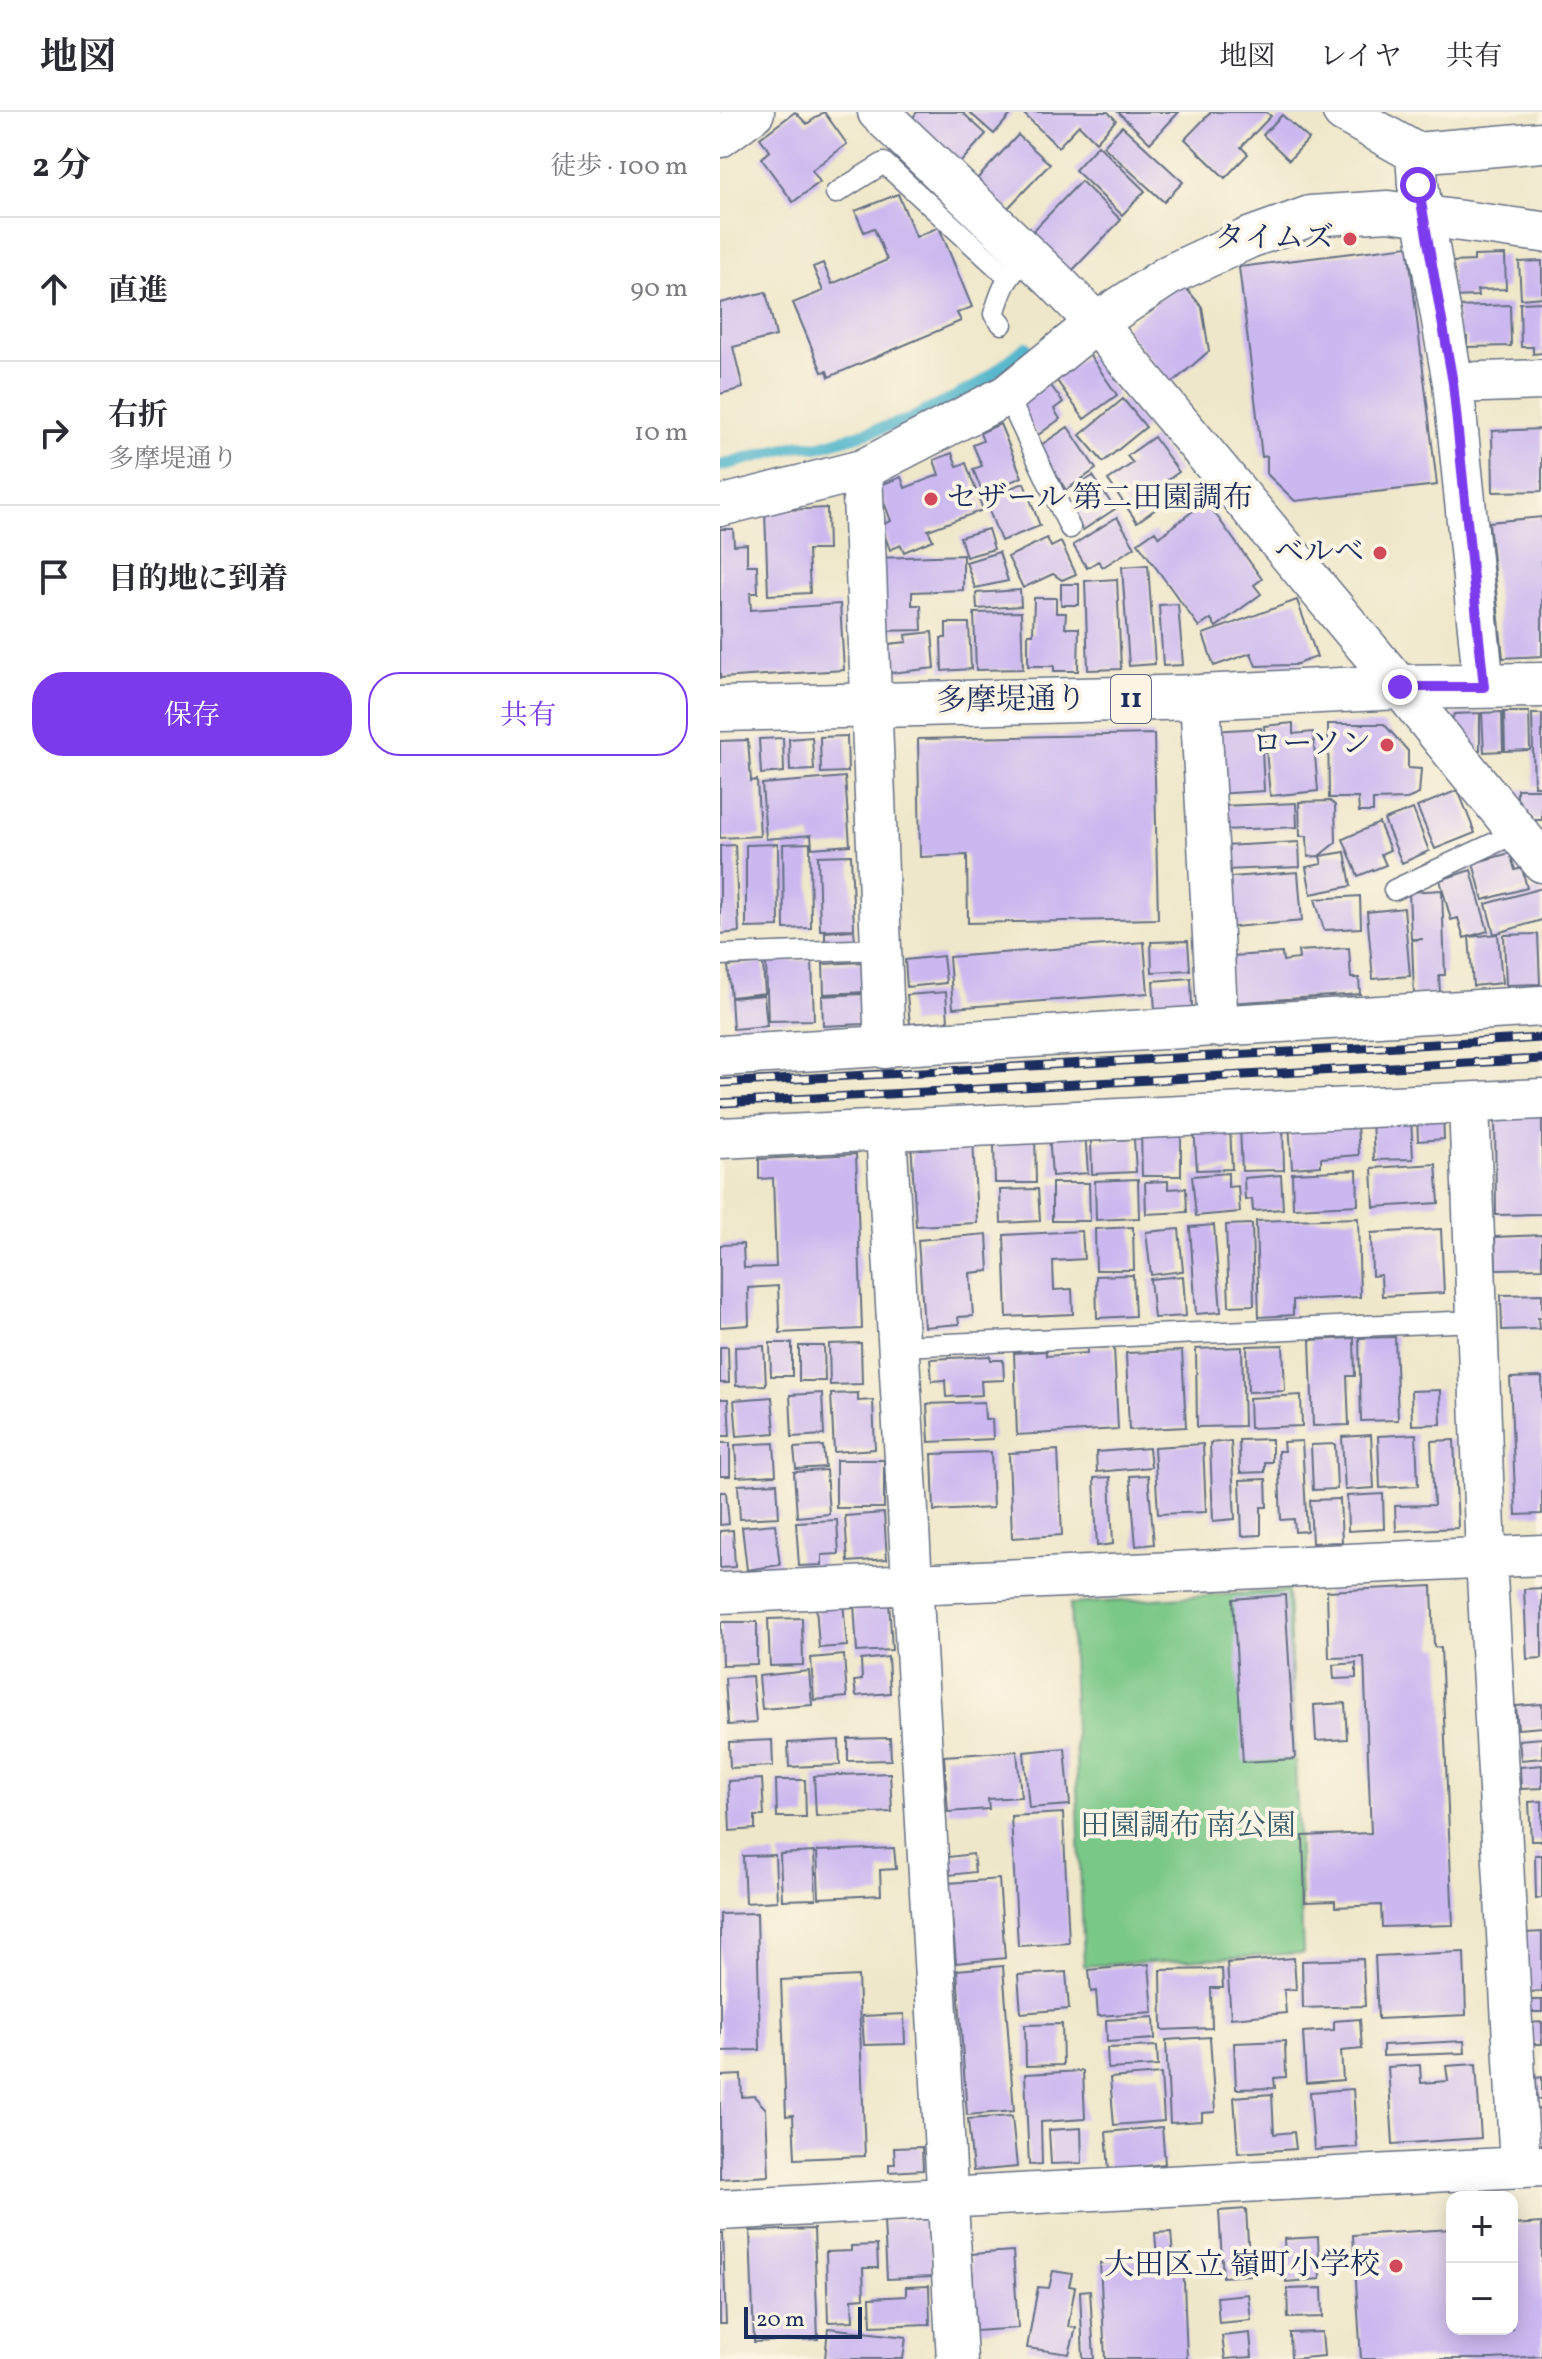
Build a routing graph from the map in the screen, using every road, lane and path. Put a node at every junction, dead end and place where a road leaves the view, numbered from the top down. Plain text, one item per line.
1 (754, 112) edge
2 (878, 112) edge
3 (1343, 112) edge
4 (720, 137) edge
5 (1542, 142) edge
6 (1416, 153) junction
7 (836, 193) dead end
8 (1424, 214) junction
9 (1542, 232) edge
10 (1019, 267) junction
11 (1096, 323) junction
12 (1002, 324) dead end
13 (1542, 380) edge
14 (1453, 383) junction
15 (1007, 395) junction
16 (862, 470) junction
17 (720, 506) edge
18 (1070, 528) dead end
19 (1542, 685) edge
20 (1400, 687) junction
21 (1484, 687) junction
22 (1200, 697) junction
23 (871, 704) junction
24 (720, 709) edge
25 (1530, 847) edge
26 (1394, 890) dead end
27 (881, 949) junction
28 (720, 955) edge
29 (1542, 1006) edge
30 (1218, 1027) junction
31 (885, 1048) junction
32 (720, 1056) edge
33 (1542, 1099) edge
34 (1469, 1103) junction
35 (886, 1131) junction
36 (720, 1138) edge
37 (1476, 1321) junction
38 (900, 1346) junction
39 (1542, 1555) edge
40 (1486, 1558) junction
41 (912, 1584) junction
42 (720, 1593) edge
43 (1531, 2166) edge
44 (946, 2197) junction
45 (720, 2210) edge
46 (957, 2359) edge

1 - 4 street
2 - 10 street
3 - 6 street
5 - 6 street
6 - 8 street
7 - 10 lane
8 - 9 street
8 - 11 street
8 - 14 street
10 - 11 street
10 - 12 lane
11 - 15 street
11 - 20 street
13 - 14 street
14 - 21 street
15 - 16 street
15 - 18 lane
16 - 17 street
16 - 23 street
19 - 21 main road, 多摩堤通り / 11
20 - 21 main road, 多摩堤通り / 11
20 - 22 main road, 多摩堤通り / 11
20 - 25 street
22 - 23 main road, 多摩堤通り / 11
22 - 30 street
23 - 24 main road, 多摩堤通り / 11
23 - 27 street
25 - 26 lane
27 - 28 lane
27 - 31 street
29 - 30 street
30 - 31 street
31 - 32 street
33 - 34 street
34 - 35 street
34 - 37 street
35 - 36 street
35 - 38 street
37 - 38 lane
37 - 40 street
38 - 41 street
39 - 40 street
40 - 41 street
40 - 43 street
41 - 42 street
41 - 44 street
43 - 44 street
44 - 45 street
44 - 46 street

